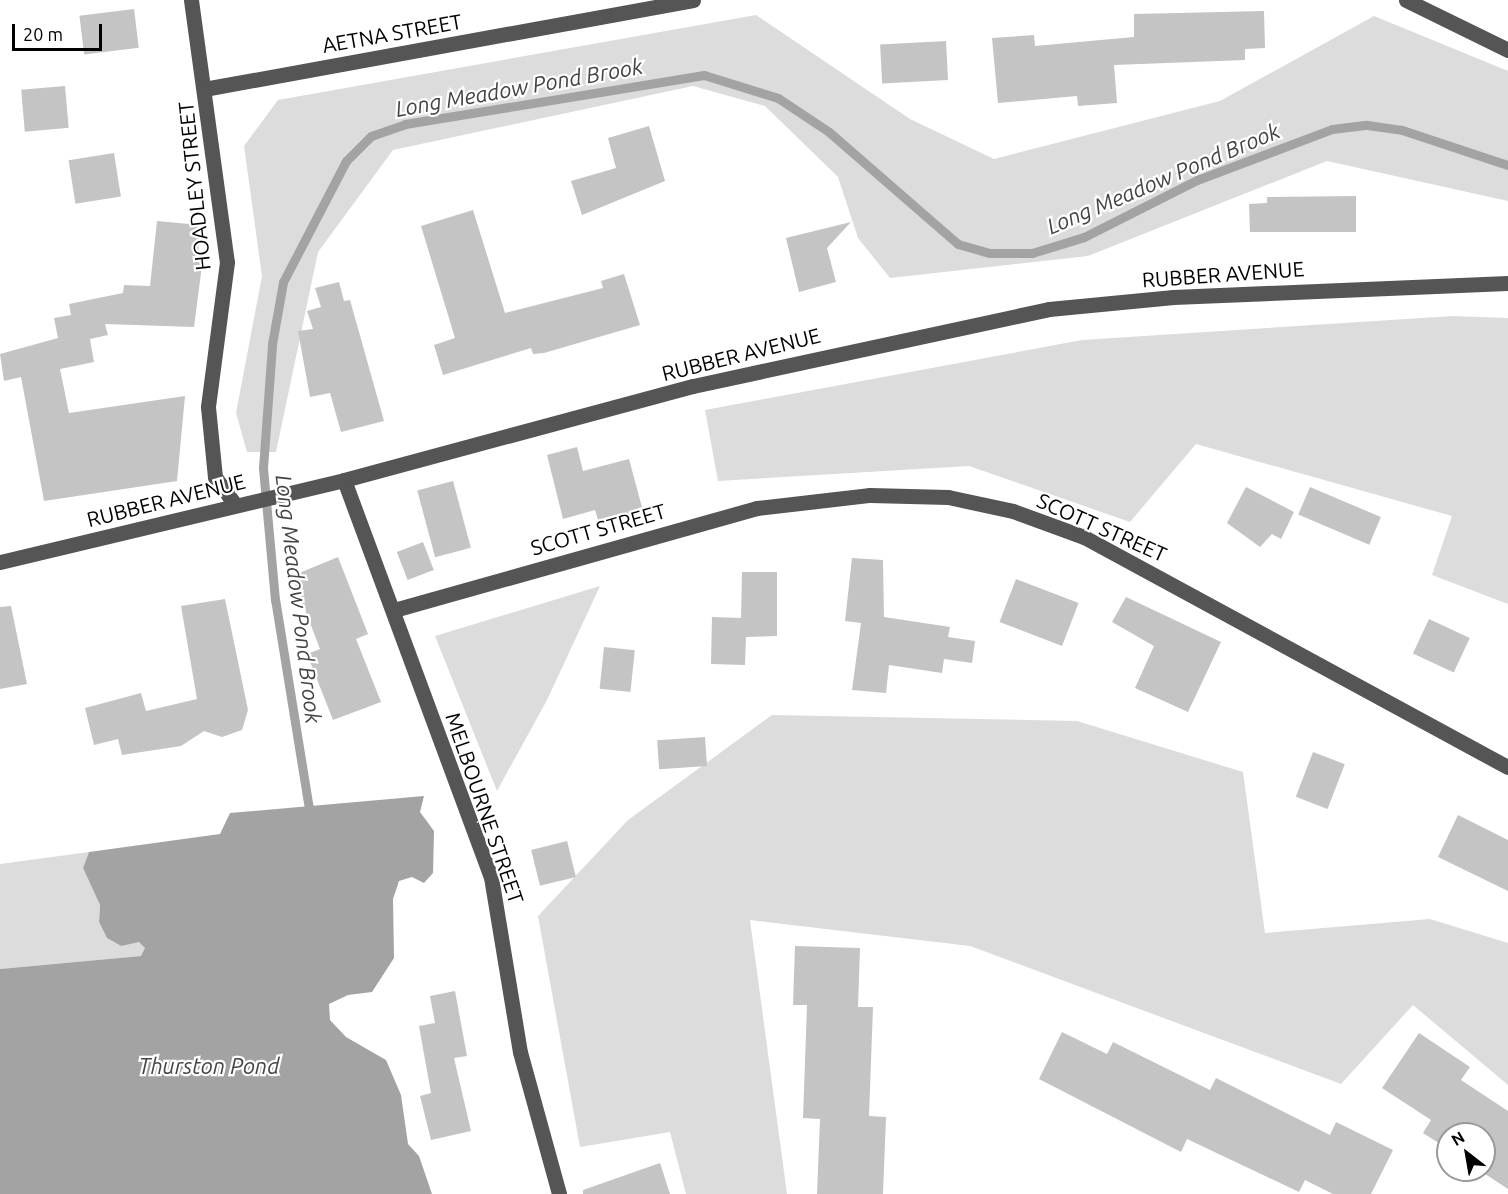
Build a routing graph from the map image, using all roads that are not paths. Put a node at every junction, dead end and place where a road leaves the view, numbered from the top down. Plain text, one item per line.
1 (191, 0) edge
2 (693, 0) edge
3 (1406, 0) edge
4 (1508, 50) edge
5 (204, 89) junction
6 (1508, 283) edge
7 (344, 480) junction
8 (236, 505) junction
9 (0, 562) edge
10 (394, 610) junction
11 (1508, 767) edge
12 (559, 1194) edge

1 - 5 street, HOADLEY STREET
2 - 5 street, AETNA STREET
3 - 4 street
5 - 8 street, HOADLEY STREET
6 - 7 street, RUBBER AVENUE
7 - 8 street, RUBBER AVENUE
7 - 10 street, MELBOURNE STREET
8 - 9 street, RUBBER AVENUE
10 - 11 street, SCOTT STREET
10 - 12 street, MELBOURNE STREET

